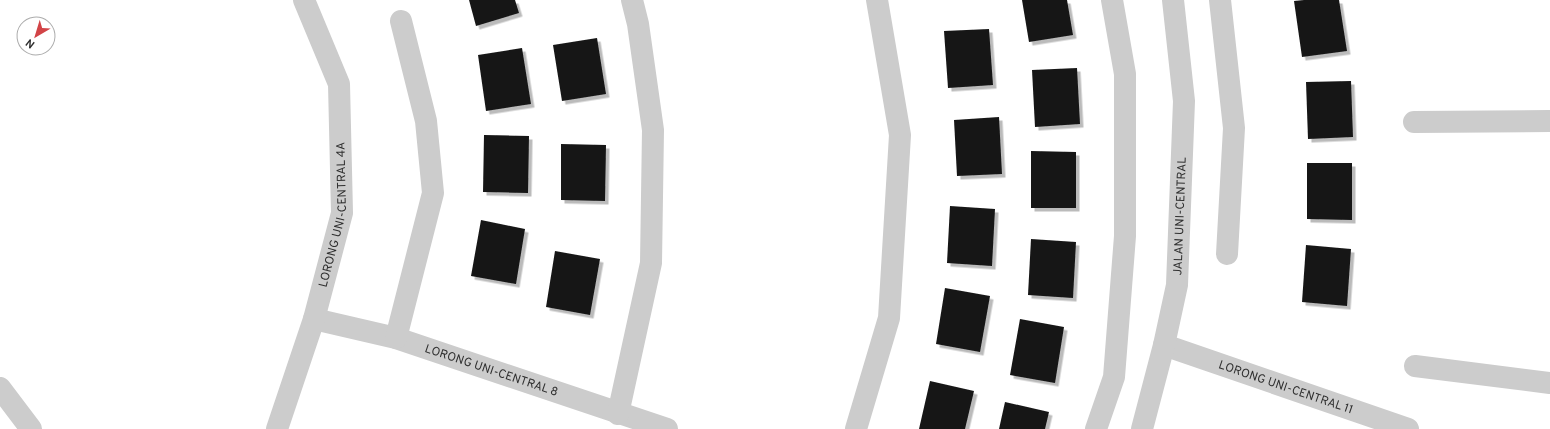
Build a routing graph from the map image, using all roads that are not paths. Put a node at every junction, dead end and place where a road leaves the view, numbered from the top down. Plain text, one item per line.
1 (304, 0) edge
2 (632, 0) edge
3 (877, 0) edge
4 (1112, 0) edge
5 (1173, 0) edge
6 (1220, 0) edge
7 (401, 21) dead end
8 (1550, 121) edge
9 (1414, 122) dead end
10 (1227, 254) dead end
11 (314, 319) junction
12 (396, 338) junction
13 (1164, 345) junction
14 (1415, 366) dead end
15 (1550, 383) edge
16 (0, 388) edge
17 (618, 414) junction
18 (31, 429) edge
19 (277, 429) edge
20 (667, 429) edge
21 (856, 429) edge
22 (1096, 429) edge
23 (1142, 429) edge
24 (1408, 429) edge

1 - 11 street, LORONG UNI-CENTRAL 4A
2 - 17 street
3 - 21 street
4 - 22 street
5 - 13 street, JALAN UNI-CENTRAL
6 - 10 street
7 - 12 street
8 - 9 street
11 - 12 street, LORONG UNI-CENTRAL 8
11 - 19 street, LORONG UNI-CENTRAL 4A
12 - 17 street, LORONG UNI-CENTRAL 8
13 - 23 street, JALAN UNI-CENTRAL
13 - 24 street, LORONG UNI-CENTRAL 11
14 - 15 street
16 - 18 street
17 - 20 street, LORONG UNI-CENTRAL 8

